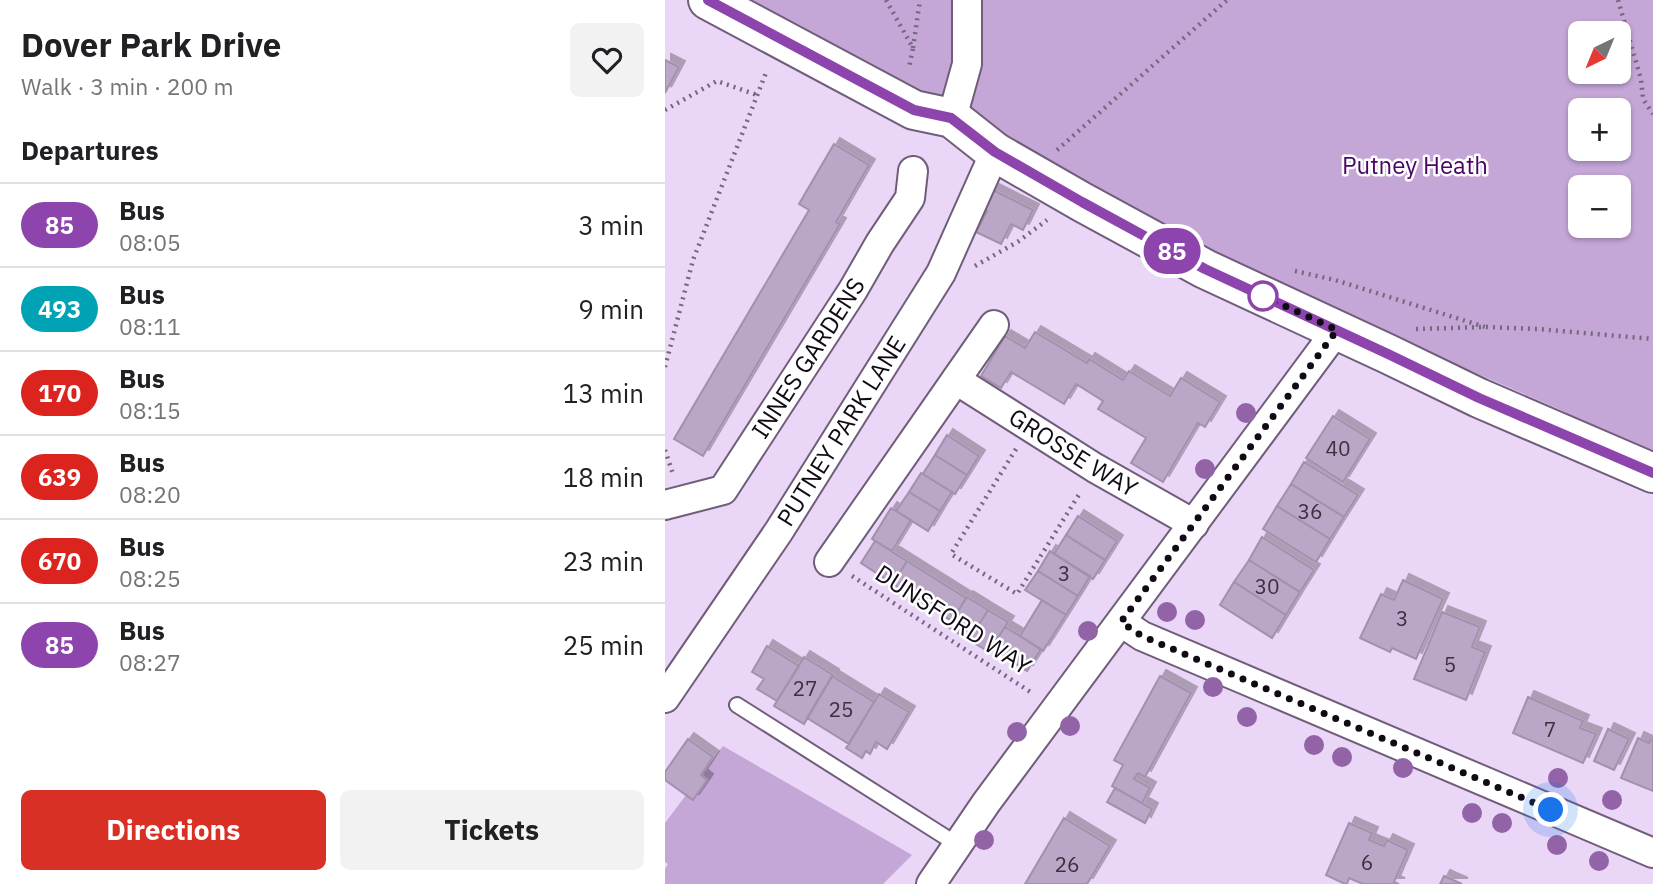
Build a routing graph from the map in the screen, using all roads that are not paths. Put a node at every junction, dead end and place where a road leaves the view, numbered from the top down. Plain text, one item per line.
1 (708, 0) edge
2 (967, 0) edge
3 (951, 118) junction
4 (995, 152) junction
5 (913, 171) dead end
6 (994, 325) dead end
7 (1337, 330) junction
8 (955, 380) junction
9 (1653, 473) edge
10 (665, 505) edge
11 (1194, 523) junction
12 (829, 562) road end
13 (1121, 622) junction
14 (665, 698) edge
15 (737, 705) dead end
16 (958, 845) junction
17 (1653, 853) edge
18 (931, 884) edge

1 - 3 street
2 - 3 street
3 - 4 street
4 - 7 street
4 - 14 street, PUTNEY PARK LANE
5 - 10 street, INNES GARDENS
6 - 8 street
7 - 9 street
7 - 11 street
8 - 11 street, GROSSE WAY
8 - 12 street
11 - 13 street
13 - 16 street
13 - 17 street
15 - 16 lane
16 - 18 street

